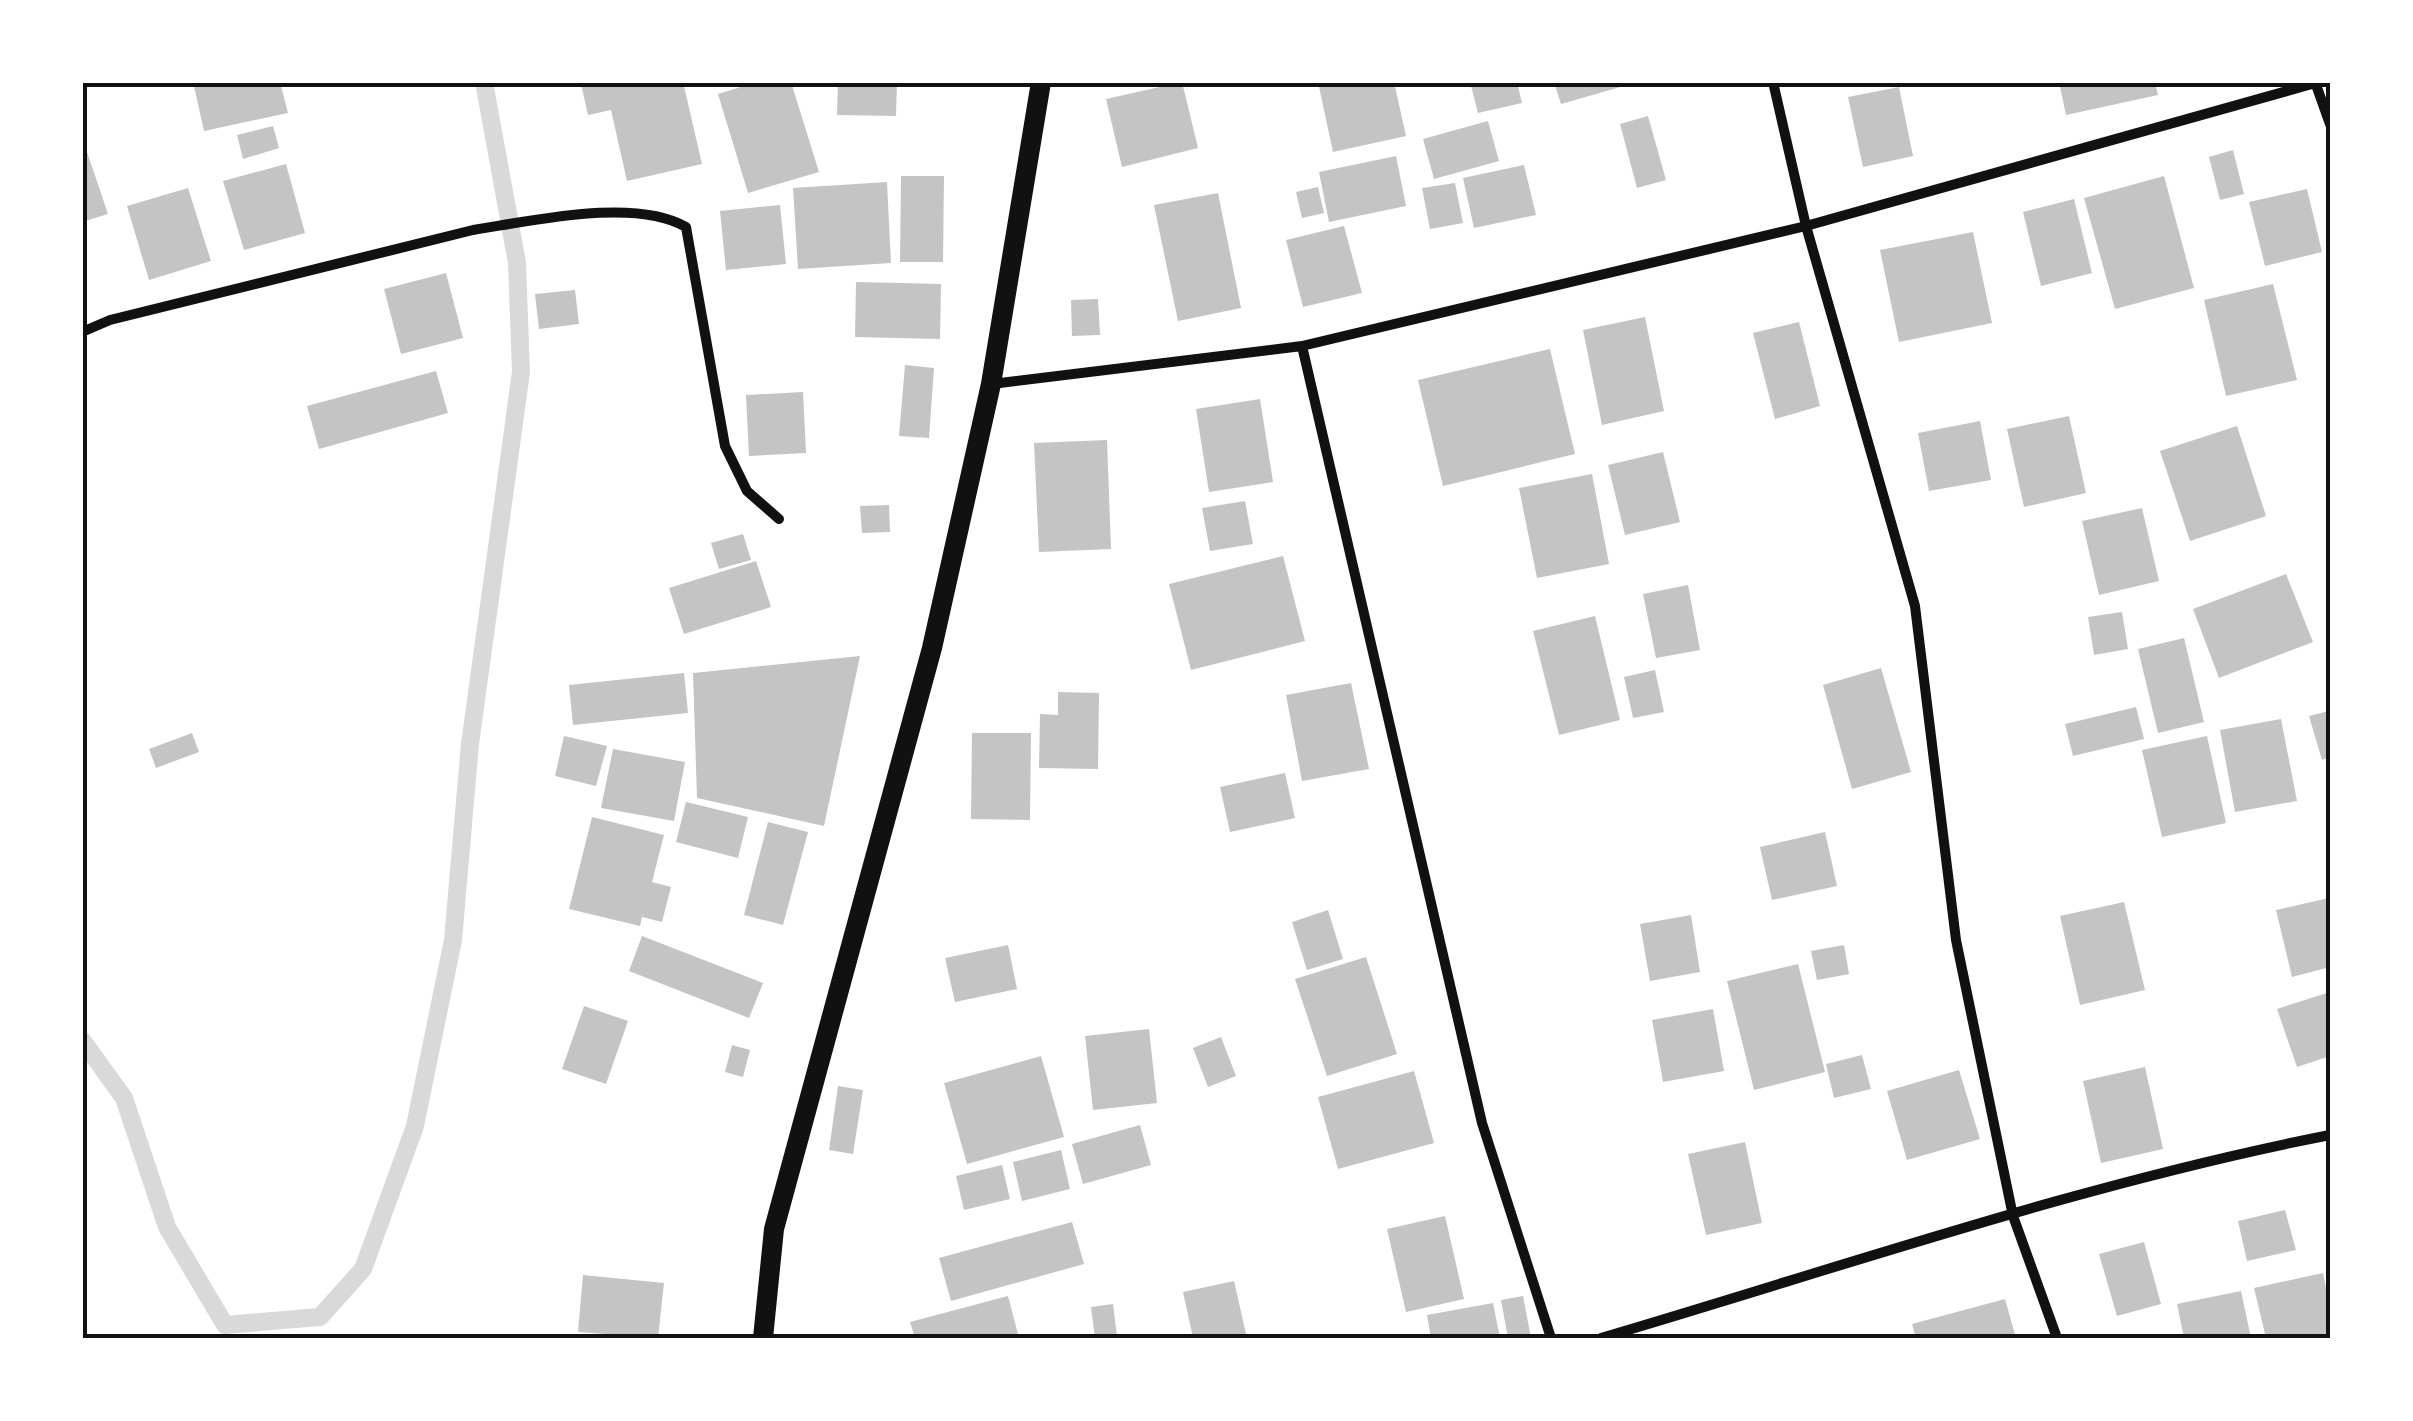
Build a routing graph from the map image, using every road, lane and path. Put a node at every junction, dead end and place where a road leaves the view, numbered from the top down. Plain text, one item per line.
1 (1040, 82) edge
2 (1773, 82) edge
3 (2316, 83) edge
4 (2330, 124) edge
5 (1806, 226) junction
6 (82, 332) edge
7 (1302, 346) junction
8 (990, 384) junction
9 (780, 519) dead end
10 (2330, 1135) edge
11 (2013, 1216) junction
12 (764, 1338) edge
13 (1551, 1338) edge
14 (1601, 1338) edge
15 (2057, 1338) edge

1 - 8 main road
2 - 5 street
3 - 4 street
3 - 5 street
5 - 7 street
5 - 11 street
6 - 9 street
7 - 8 street
7 - 13 street
8 - 12 main road
10 - 11 street
11 - 14 street
11 - 15 street

